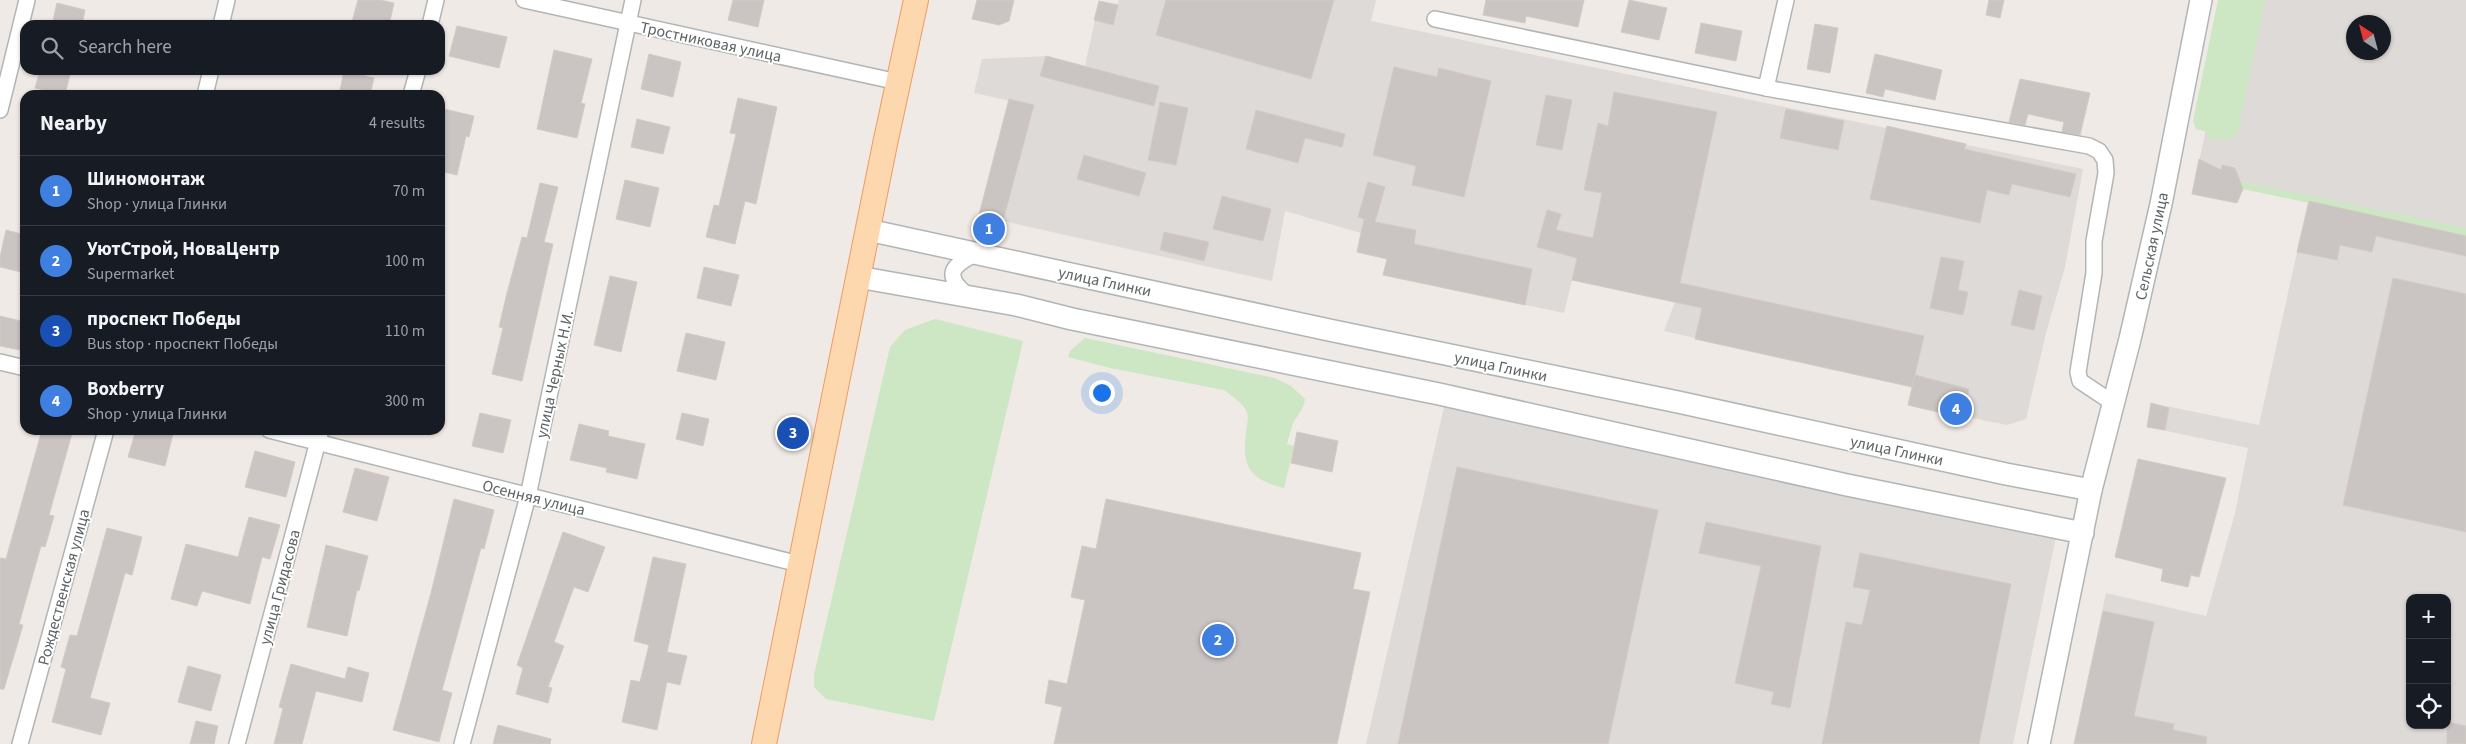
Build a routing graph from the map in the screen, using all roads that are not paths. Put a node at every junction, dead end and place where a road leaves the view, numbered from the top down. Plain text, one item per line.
1 (27, 0) edge
2 (226, 0) edge
3 (436, 0) edge
4 (524, 0) edge
5 (633, 0) edge
6 (916, 0) edge
7 (1786, 0) edge
8 (2201, 0) edge
9 (1435, 19) dead end
10 (22, 20) edge
11 (222, 20) edge
12 (431, 20) edge
13 (628, 23) junction
14 (20, 29) edge
15 (210, 75) edge
16 (417, 75) edge
17 (898, 82) junction
18 (1766, 88) junction
19 (206, 90) edge
20 (412, 90) edge
21 (0, 110) edge
22 (868, 230) junction
23 (977, 253) junction
24 (858, 277) junction
25 (968, 296) junction
26 (0, 362) edge
27 (20, 367) edge
28 (2113, 403) junction
29 (105, 435) edge
30 (320, 436) edge
31 (2091, 490) junction
32 (528, 496) junction
33 (2083, 533) junction
34 (799, 564) junction
35 (20, 744) edge
36 (237, 744) edge
37 (462, 744) edge
38 (764, 744) edge
39 (2039, 744) edge

1 - 10 street
2 - 11 street
3 - 12 street
4 - 13 street, Тростниковая улица
5 - 13 street, улица Черных Н.И.
6 - 17 main road
7 - 18 street
8 - 28 main road, Сельская улица
9 - 18 street
13 - 17 street, Тростниковая улица
13 - 32 street, улица Черных Н.И.
14 - 21 street
15 - 19 street
16 - 20 street
17 - 22 main road
18 - 28 street
22 - 23 main road, улица Глинки
22 - 24 main road
23 - 25 street
23 - 31 main road, улица Глинки
24 - 25 main road
24 - 34 main road
25 - 33 main road
26 - 27 street
28 - 31 main road, Сельская улица
29 - 35 street, Рождественская улица
30 - 32 street, Осенняя улица
30 - 36 street, улица Гридасова
31 - 33 main road
32 - 34 street, Осенняя улица
32 - 37 street, улица Черных Н.И.
33 - 39 main road
34 - 38 main road

